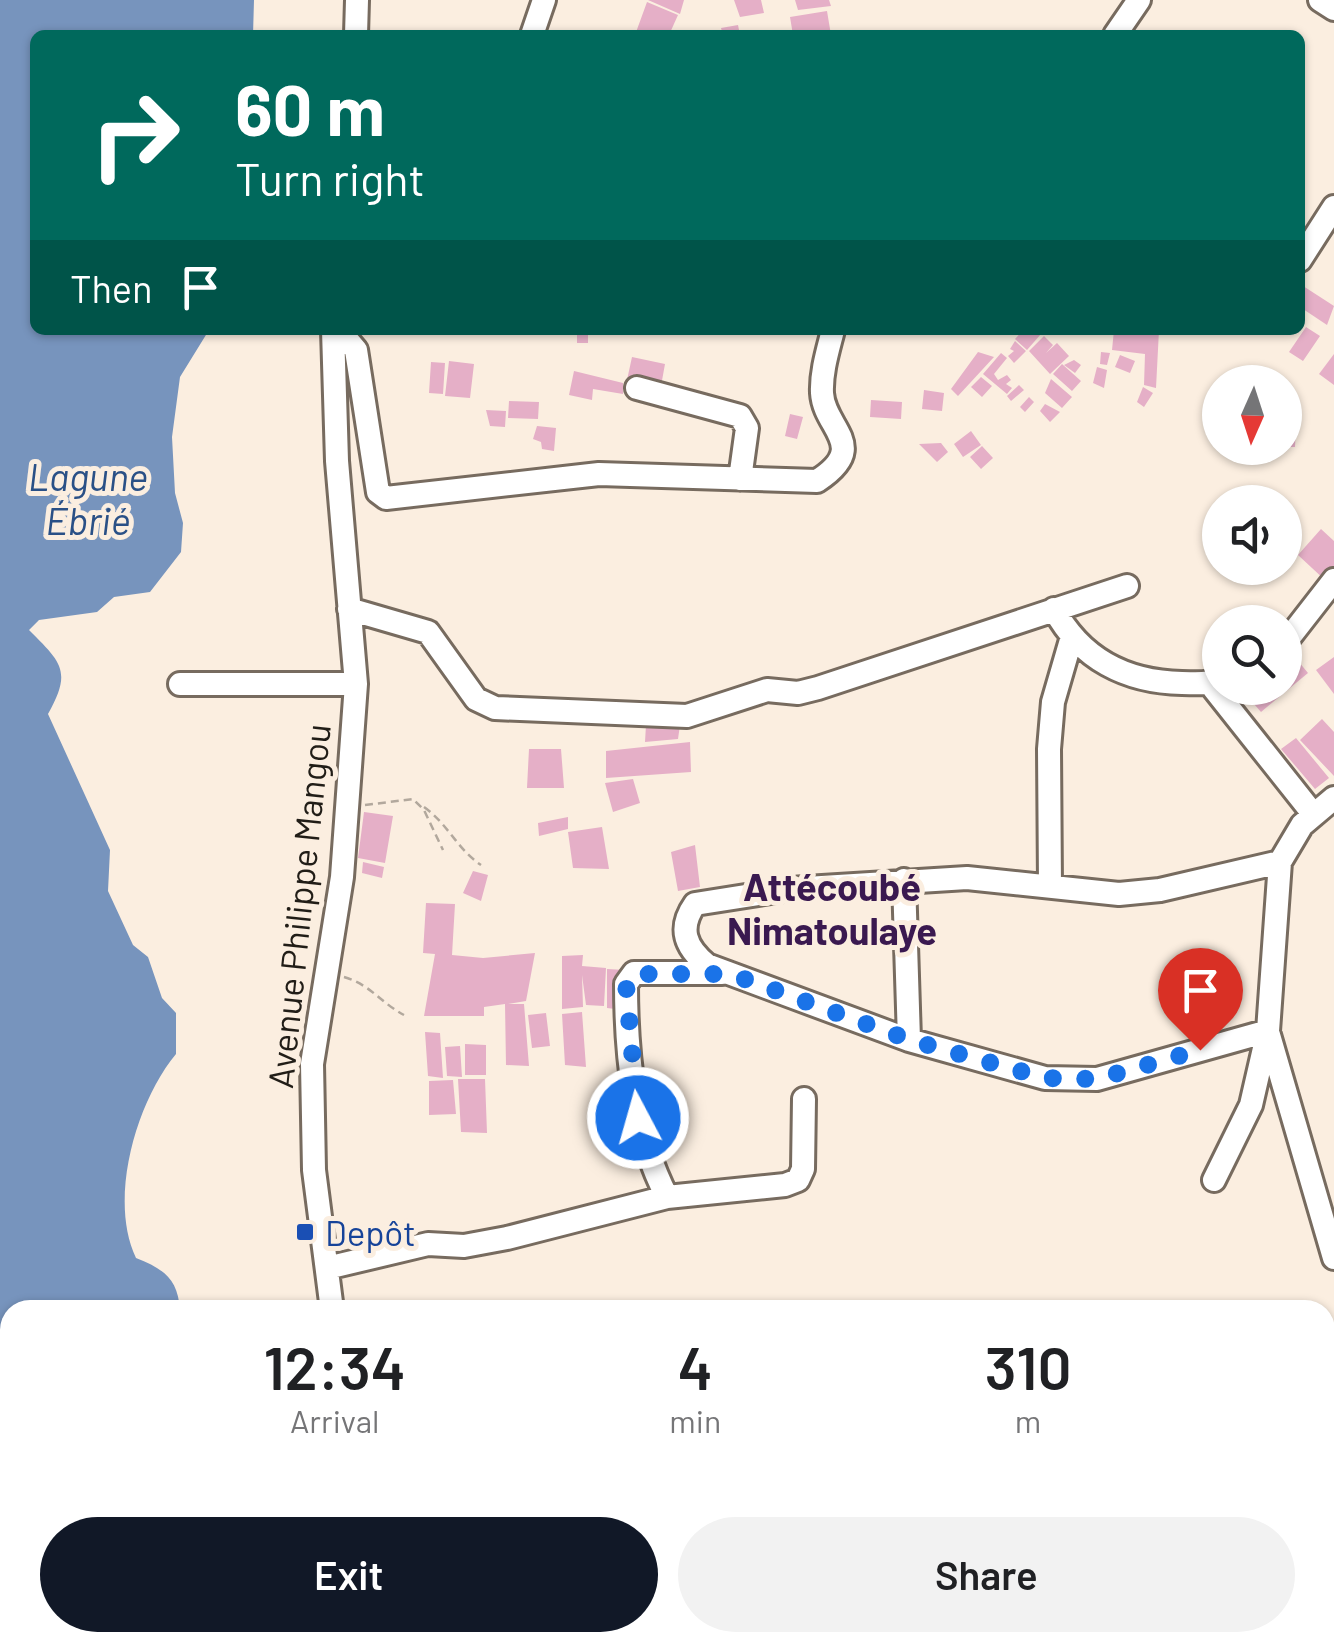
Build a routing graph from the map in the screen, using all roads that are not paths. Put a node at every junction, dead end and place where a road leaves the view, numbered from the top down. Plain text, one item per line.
1 (356, 0) edge
2 (544, 0) edge
3 (1139, 0) edge
4 (1320, 0) edge
5 (1334, 9) edge
6 (356, 30) edge
7 (534, 30) edge
8 (1118, 30) edge
9 (1334, 207) edge
10 (1305, 252) edge
11 (336, 335) edge
12 (341, 335) edge
13 (832, 335) edge
14 (637, 388) dead end
15 (740, 480) junction
16 (1334, 580) edge
17 (1128, 586) dead end
18 (350, 609) junction
19 (1054, 609) junction
20 (1302, 621) edge
21 (1071, 640) junction
22 (1202, 681) edge
23 (180, 684) dead end
24 (356, 684) junction
25 (1226, 705) edge
26 (1334, 798) edge
27 (1314, 815) junction
28 (1280, 862) junction
29 (904, 880) junction
30 (1050, 885) junction
31 (731, 974) junction
32 (1268, 1032) junction
33 (910, 1040) junction
34 (804, 1099) dead end
35 (1214, 1180) dead end
36 (667, 1197) junction
37 (1334, 1258) edge
38 (327, 1268) junction
39 (331, 1300) edge

1 - 6 street
2 - 7 street
3 - 8 street
4 - 5 street
9 - 10 street
11 - 18 street, Avenue Philippe Mangou
12 - 15 street
13 - 15 street
14 - 15 street
16 - 20 street
17 - 19 street
18 - 19 street
18 - 24 street, Avenue Philippe Mangou
19 - 21 street
21 - 22 street
21 - 30 street
23 - 24 street
24 - 38 street, Avenue Philippe Mangou
25 - 27 street
26 - 27 street
27 - 28 street
28 - 30 street
28 - 32 street
29 - 30 street
29 - 31 street
29 - 33 street
31 - 33 street
31 - 36 street
32 - 33 street
32 - 35 street
32 - 37 street
34 - 36 street
36 - 38 street
38 - 39 street, Avenue Philippe Mangou

